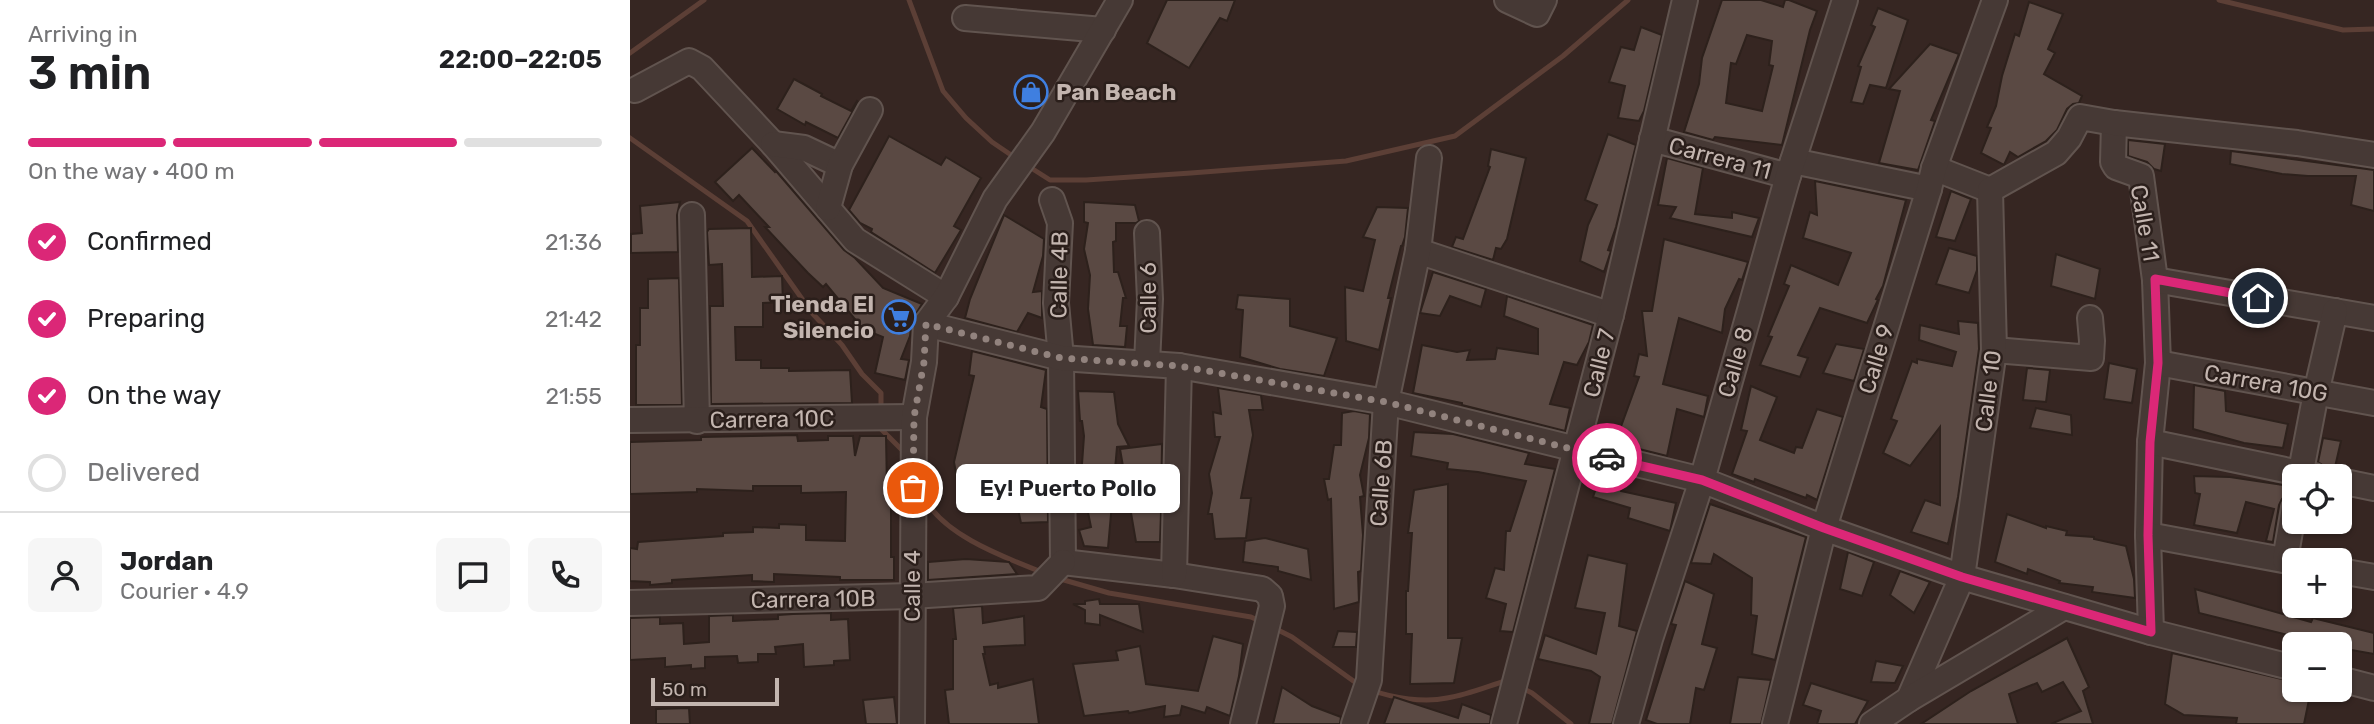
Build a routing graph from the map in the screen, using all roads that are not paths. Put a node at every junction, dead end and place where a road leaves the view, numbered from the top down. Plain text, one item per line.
1 (1121, 0) edge
2 (1507, 0) edge
3 (1685, 0) edge
4 (1845, 0) edge
5 (1995, 0) edge
6 (1541, 7) edge
7 (965, 18) dead end
8 (1103, 30) junction
9 (635, 90) dead end
10 (870, 110) dead end
11 (2114, 123) junction
12 (1652, 139) junction
13 (773, 144) junction
14 (2374, 155) edge
15 (1429, 158) dead end
16 (840, 165) junction
17 (1790, 169) junction
18 (1932, 179) junction
19 (1990, 190) junction
20 (1052, 200) dead end
21 (828, 208) junction
22 (692, 215) dead end
23 (1147, 233) dead end
24 (1418, 251) junction
25 (2155, 279) junction
26 (946, 297) junction
27 (2334, 311) junction
28 (1611, 315) junction
29 (2090, 318) dead end
30 (2374, 318) edge
31 (926, 324) junction
32 (1994, 350) junction
33 (1061, 358) junction
34 (1147, 363) junction
35 (2158, 363) junction
36 (1179, 366) junction
37 (2316, 393) junction
38 (1386, 402) junction
39 (2374, 403) edge
40 (914, 417) junction
41 (630, 421) edge
42 (697, 421) junction
43 (2150, 442) junction
44 (1577, 451) junction
45 (2306, 464) edge
46 (2282, 470) edge
47 (1702, 480) junction
48 (2352, 483) edge
49 (2374, 488) edge
50 (1824, 528) junction
51 (2148, 535) junction
52 (2282, 560) edge
53 (1060, 565) junction
54 (2352, 572) edge
55 (1174, 575) junction
56 (1962, 577) junction
57 (2374, 577) edge
58 (912, 596) junction
59 (630, 603) edge
60 (2064, 607) junction
61 (2151, 632) junction
62 (2282, 665) edge
63 (2352, 682) edge
64 (2374, 688) edge
65 (1909, 699) junction
66 (912, 724) edge
67 (1243, 724) edge
68 (1354, 724) edge
69 (1504, 724) edge
70 (1626, 724) edge
71 (1775, 724) edge
72 (1872, 724) edge

1 - 8 street
2 - 6 street
3 - 12 street, Calle 7
4 - 17 street, Calle 8
5 - 18 street, Calle 9
7 - 8 street
8 - 26 street
9 - 13 street
10 - 16 street
11 - 14 street
11 - 19 street
11 - 25 street, Calle 11
12 - 17 street, Carrera 11
12 - 28 street, Calle 7
13 - 16 street
13 - 21 street
15 - 24 street, Calle 6B
16 - 21 street
17 - 18 street, Carrera 11
17 - 47 street, Calle 8
18 - 19 street, Carrera 11
18 - 50 street, Calle 9
19 - 32 street, Calle 10
20 - 33 street, Calle 4B
21 - 26 street
22 - 42 street
23 - 34 street, Calle 6
24 - 28 street
24 - 38 street, Calle 6B
25 - 27 street
25 - 35 street, Calle 11
26 - 31 street
27 - 30 street
27 - 37 street
28 - 44 street, Calle 7
29 - 32 street
31 - 33 street
31 - 40 street, Calle 4
32 - 56 street, Calle 10
33 - 34 street
33 - 53 street, Calle 4B
34 - 36 street
35 - 37 street, Carrera 10G
35 - 43 street, Calle 11
36 - 38 street
36 - 55 street
37 - 39 street, Carrera 10G
37 - 45 street
38 - 44 street
38 - 68 street, Calle 6B
40 - 42 street, Carrera 10C
40 - 58 street, Calle 4
41 - 42 street, Carrera 10C
43 - 46 street
43 - 51 street, Calle 11
44 - 47 street
44 - 69 street, Calle 7
47 - 50 street
47 - 70 street, Calle 8
48 - 49 street
50 - 56 street
50 - 71 street, Calle 9
51 - 52 street
51 - 61 street, Calle 11
53 - 55 street
53 - 58 street, Carrera 10B
54 - 57 street
55 - 67 street
56 - 60 street
56 - 65 street, Calle 10
58 - 59 street, Carrera 10B
58 - 66 street, Calle 4
60 - 61 street
60 - 65 street
61 - 62 street
63 - 64 street
65 - 72 street

